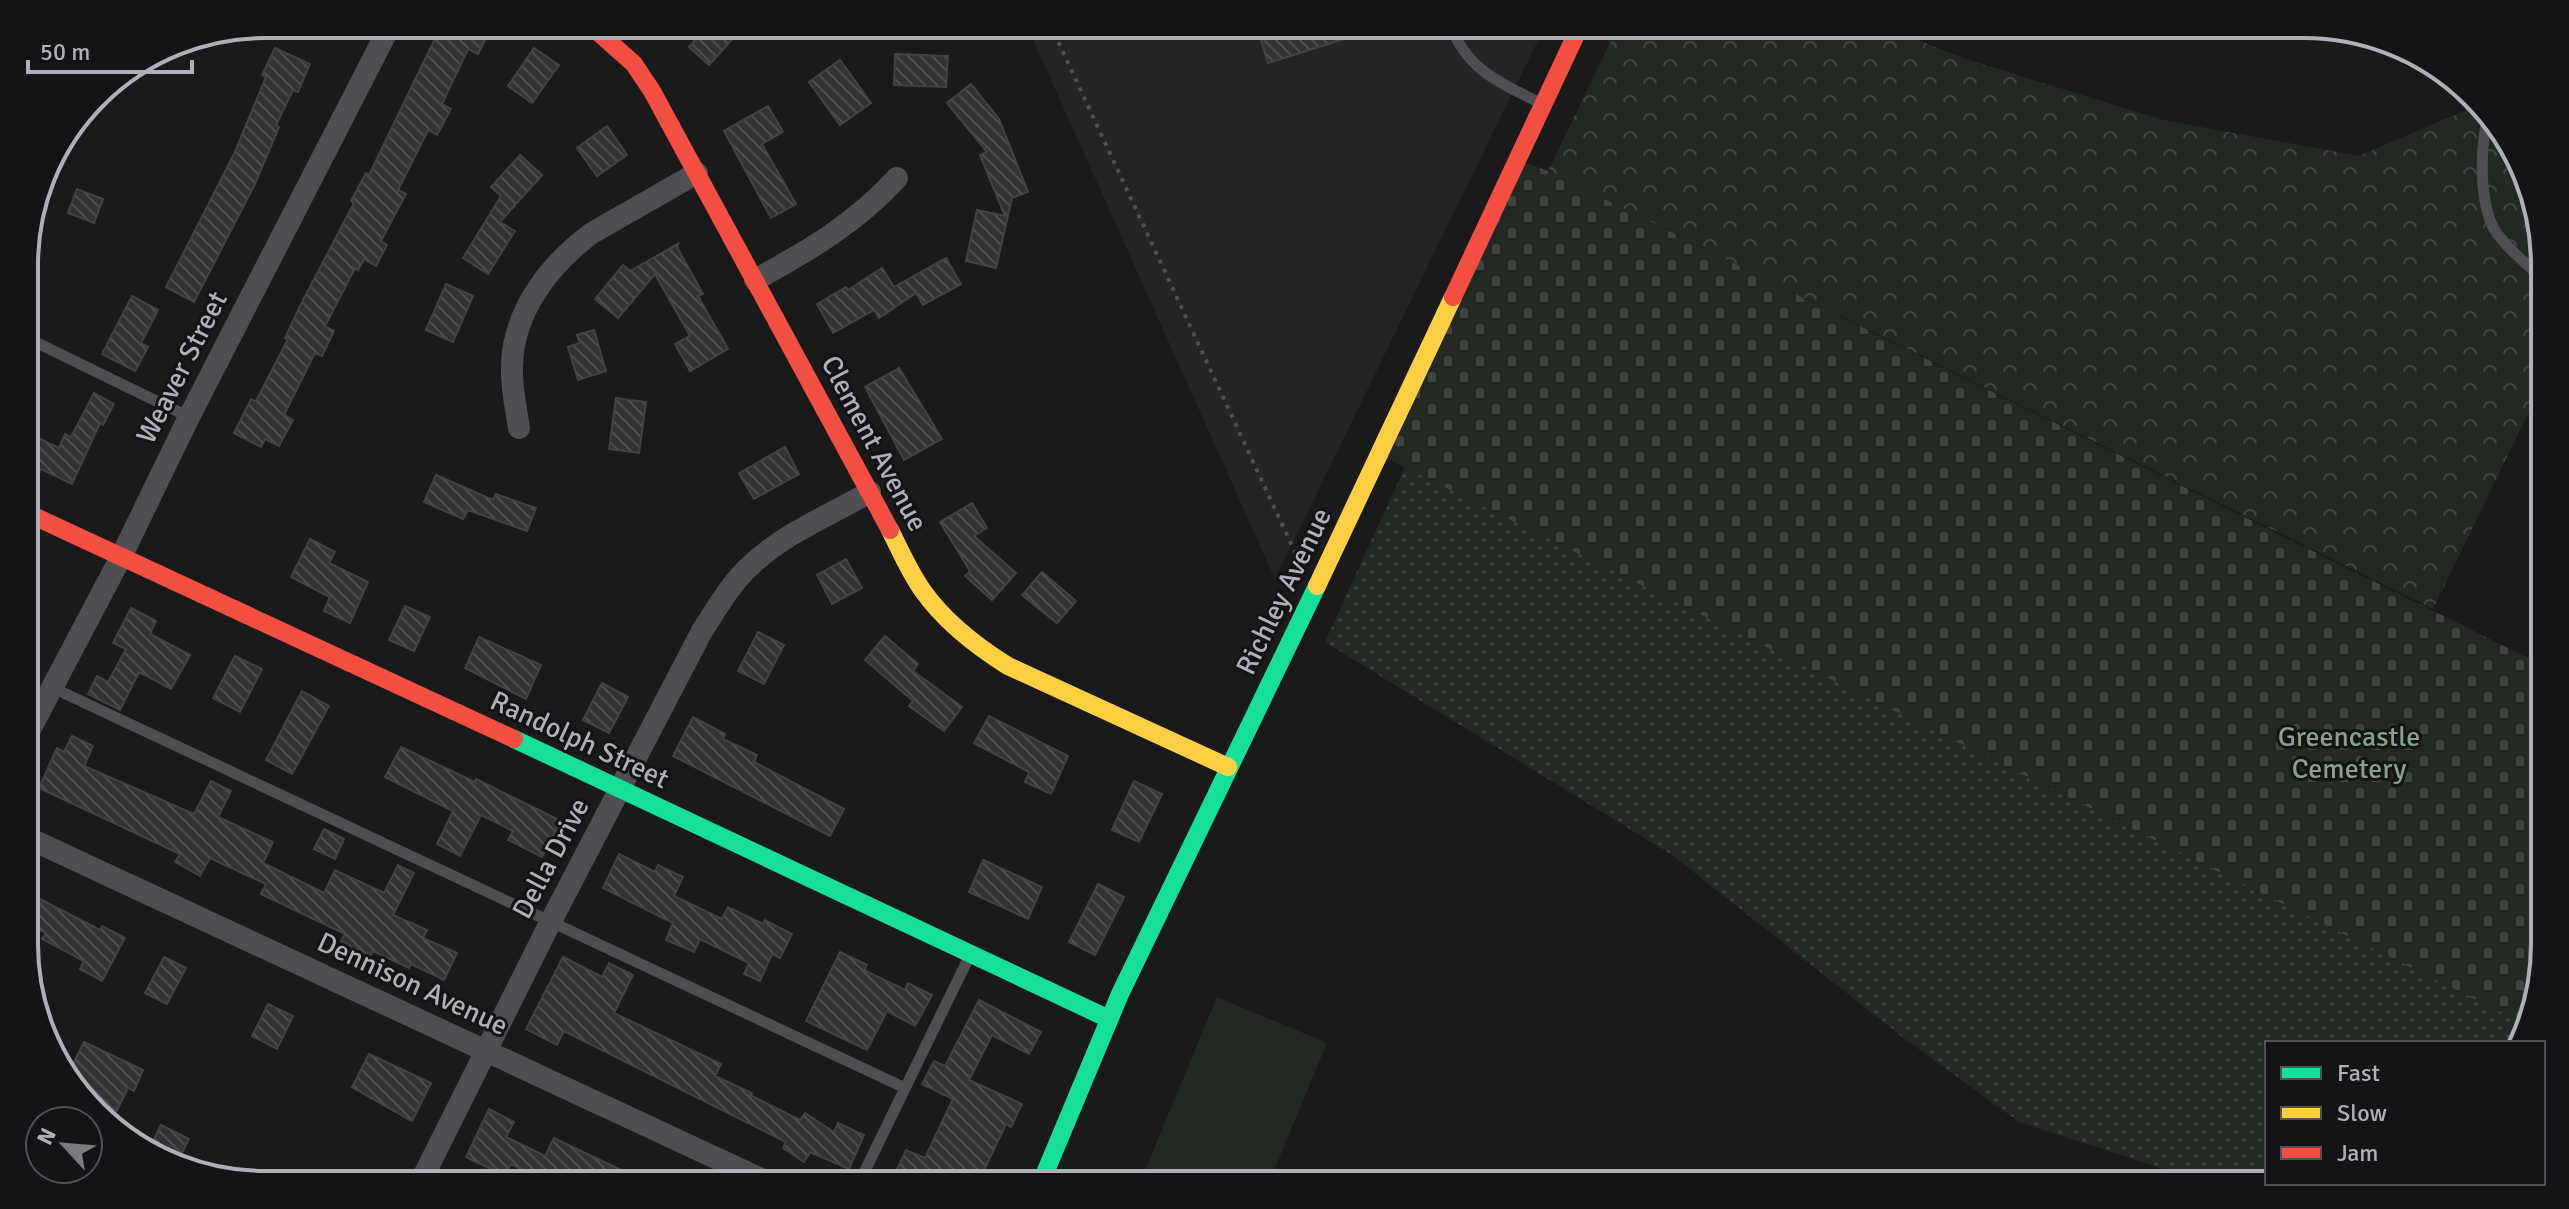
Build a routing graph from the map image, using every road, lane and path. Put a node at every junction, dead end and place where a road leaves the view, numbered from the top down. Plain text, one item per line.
1 (384, 38) edge
2 (605, 38) edge
3 (1056, 38) edge
4 (1455, 38) edge
5 (1574, 38) edge
6 (1543, 104) junction
7 (2485, 129) edge
8 (697, 173) junction
9 (897, 178) dead end
10 (2531, 262) edge
11 (755, 280) junction
12 (38, 343) edge
13 (189, 417) junction
14 (519, 428) dead end
15 (870, 492) junction
16 (38, 518) edge
17 (121, 557) junction
18 (1314, 593) junction
19 (51, 687) junction
20 (38, 713) edge
21 (1228, 767) junction
22 (620, 788) junction
23 (38, 843) edge
24 (550, 923) junction
25 (971, 954) junction
26 (1109, 1019) junction
27 (485, 1049) junction
28 (905, 1088) junction
29 (426, 1171) edge
30 (744, 1171) edge
31 (865, 1171) edge
32 (1046, 1171) edge

1 - 13 street, Weaver Street
2 - 8 street, Clement Avenue
3 - 18 path
4 - 6 lane
5 - 6 street, Richley Avenue
6 - 18 street, Richley Avenue
7 - 10 lane
8 - 11 street, Clement Avenue
8 - 14 street
9 - 11 street
11 - 15 street, Clement Avenue
12 - 13 lane
13 - 17 street, Weaver Street
15 - 21 street, Clement Avenue
15 - 22 street, Della Drive
16 - 17 street, Randolph Street
17 - 19 street, Weaver Street
17 - 22 street, Randolph Street
18 - 21 street, Richley Avenue
19 - 20 street, Weaver Street
19 - 24 lane
21 - 26 street, Richley Avenue
22 - 24 street, Della Drive
22 - 25 street, Randolph Street
23 - 27 street, Dennison Avenue
24 - 27 street, Della Drive
24 - 28 lane
25 - 26 street, Randolph Street
25 - 28 lane
26 - 32 street, Richley Avenue
27 - 29 street, Della Drive
27 - 30 street, Dennison Avenue
28 - 31 lane

